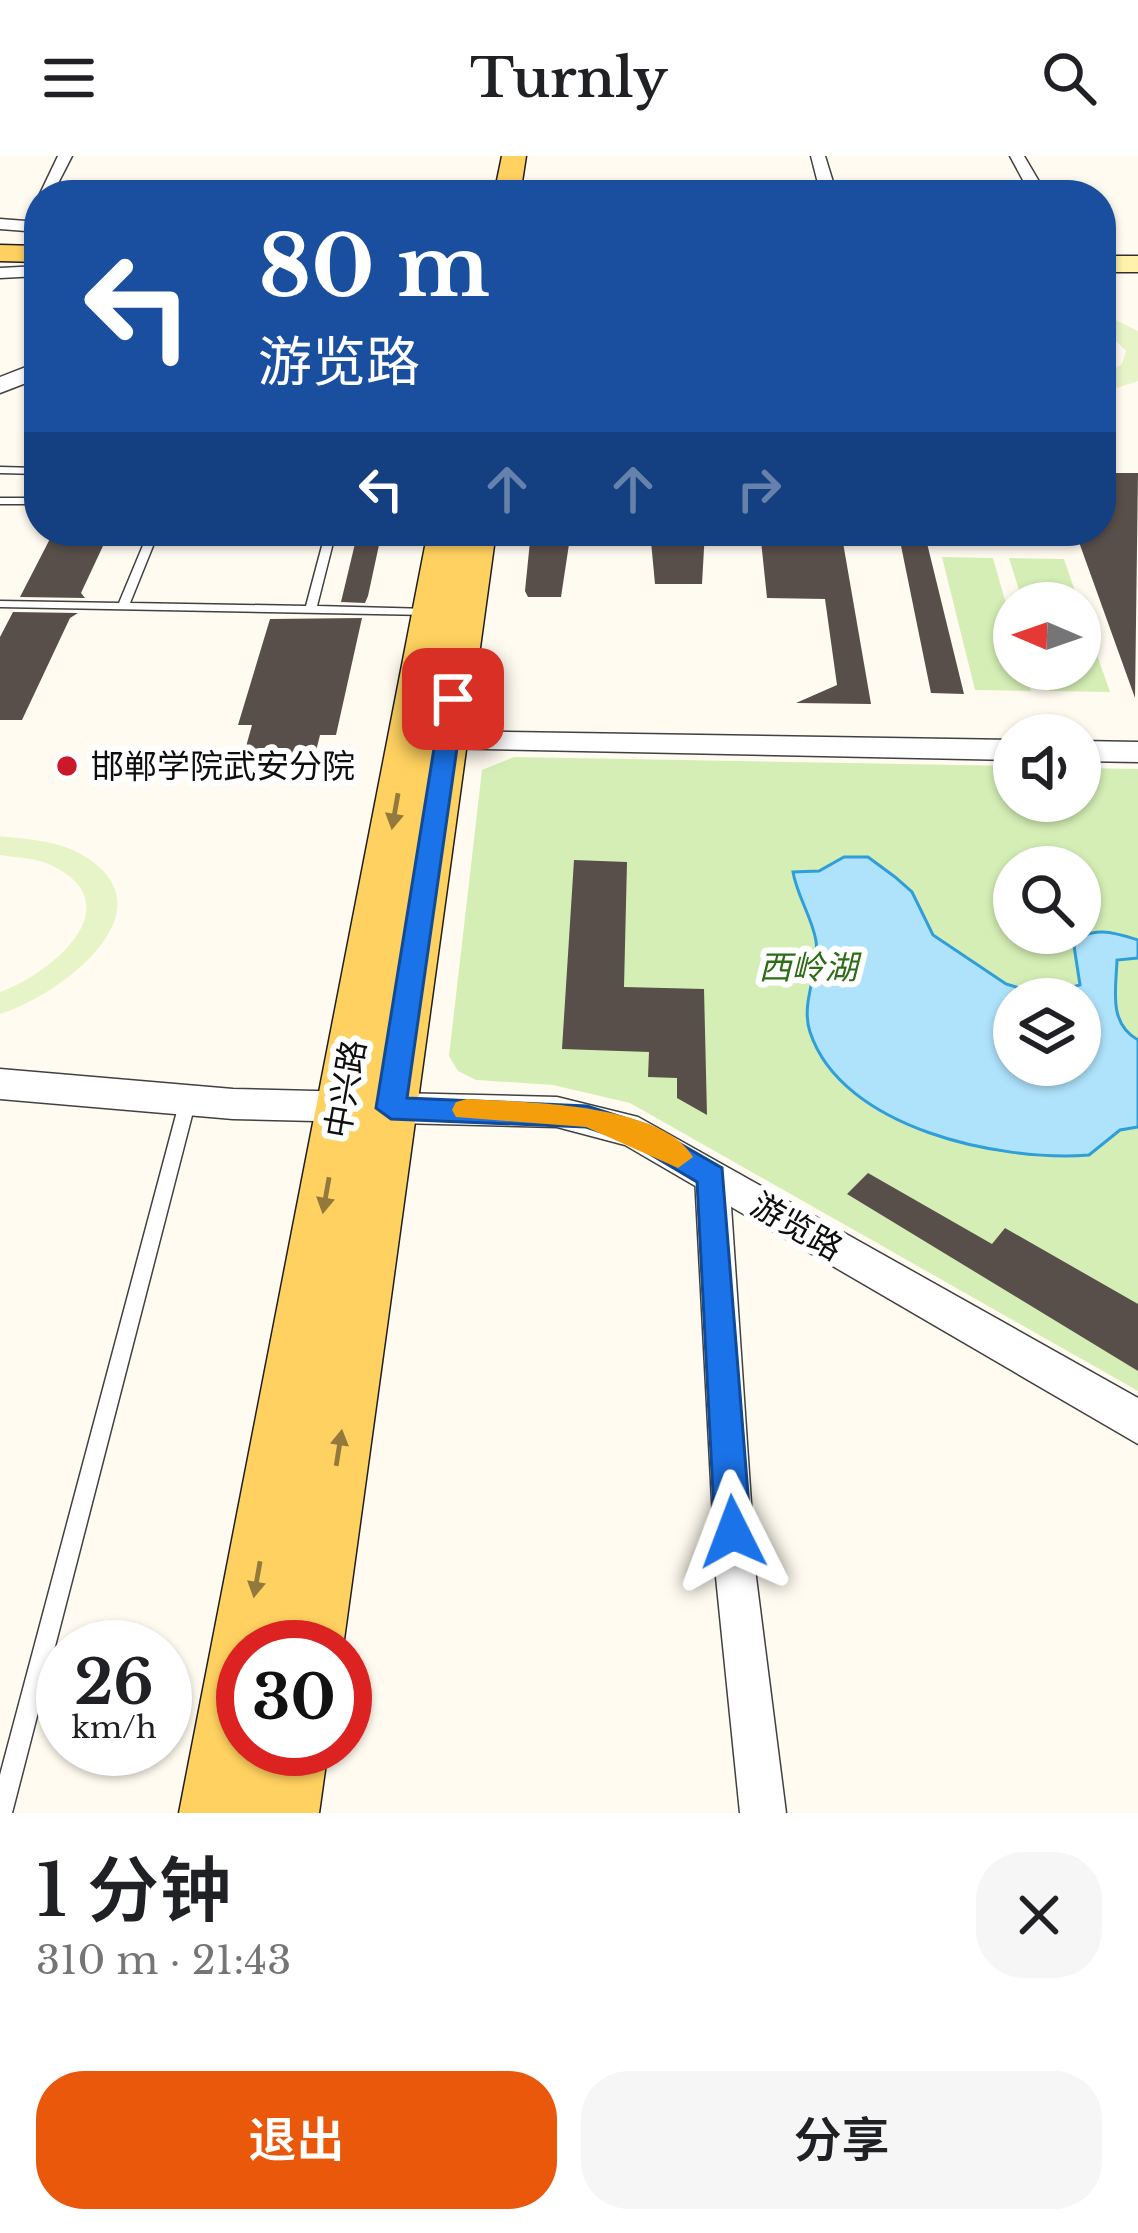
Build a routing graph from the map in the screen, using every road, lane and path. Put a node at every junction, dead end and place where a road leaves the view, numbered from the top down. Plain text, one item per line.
1 (148, 546) edge
2 (328, 546) edge
3 (443, 546) edge
4 (476, 546) edge
5 (0, 604) edge
6 (123, 606) junction
7 (310, 610) junction
8 (431, 612) junction
9 (446, 741) junction
10 (993, 750) edge
11 (1101, 751) edge
12 (1138, 752) edge
13 (0, 1084) edge
14 (188, 1100) junction
15 (366, 1107) junction
16 (712, 1176) junction
17 (1138, 1423) edge
18 (250, 1620) edge
19 (311, 1620) edge
20 (222, 1776) edge
21 (289, 1776) edge
22 (1, 1813) edge
23 (215, 1813) edge
24 (284, 1813) edge
25 (764, 1813) edge

1 - 6 lane
2 - 7 lane
3 - 8 main road, 中兴路
4 - 9 main road, 中兴路
5 - 6 lane
6 - 7 lane
7 - 8 lane
8 -> 15 main road, 中兴路
9 - 10 street
9 - 15 main road, 中兴路
11 - 12 street
13 - 14 street, 游览路
14 - 15 street, 游览路
14 - 22 lane
15 - 16 street, 游览路
15 -> 18 main road, 中兴路
19 -> 15 main road, 中兴路
16 - 17 street, 游览路
16 - 25 street
20 - 23 main road
21 - 24 main road

